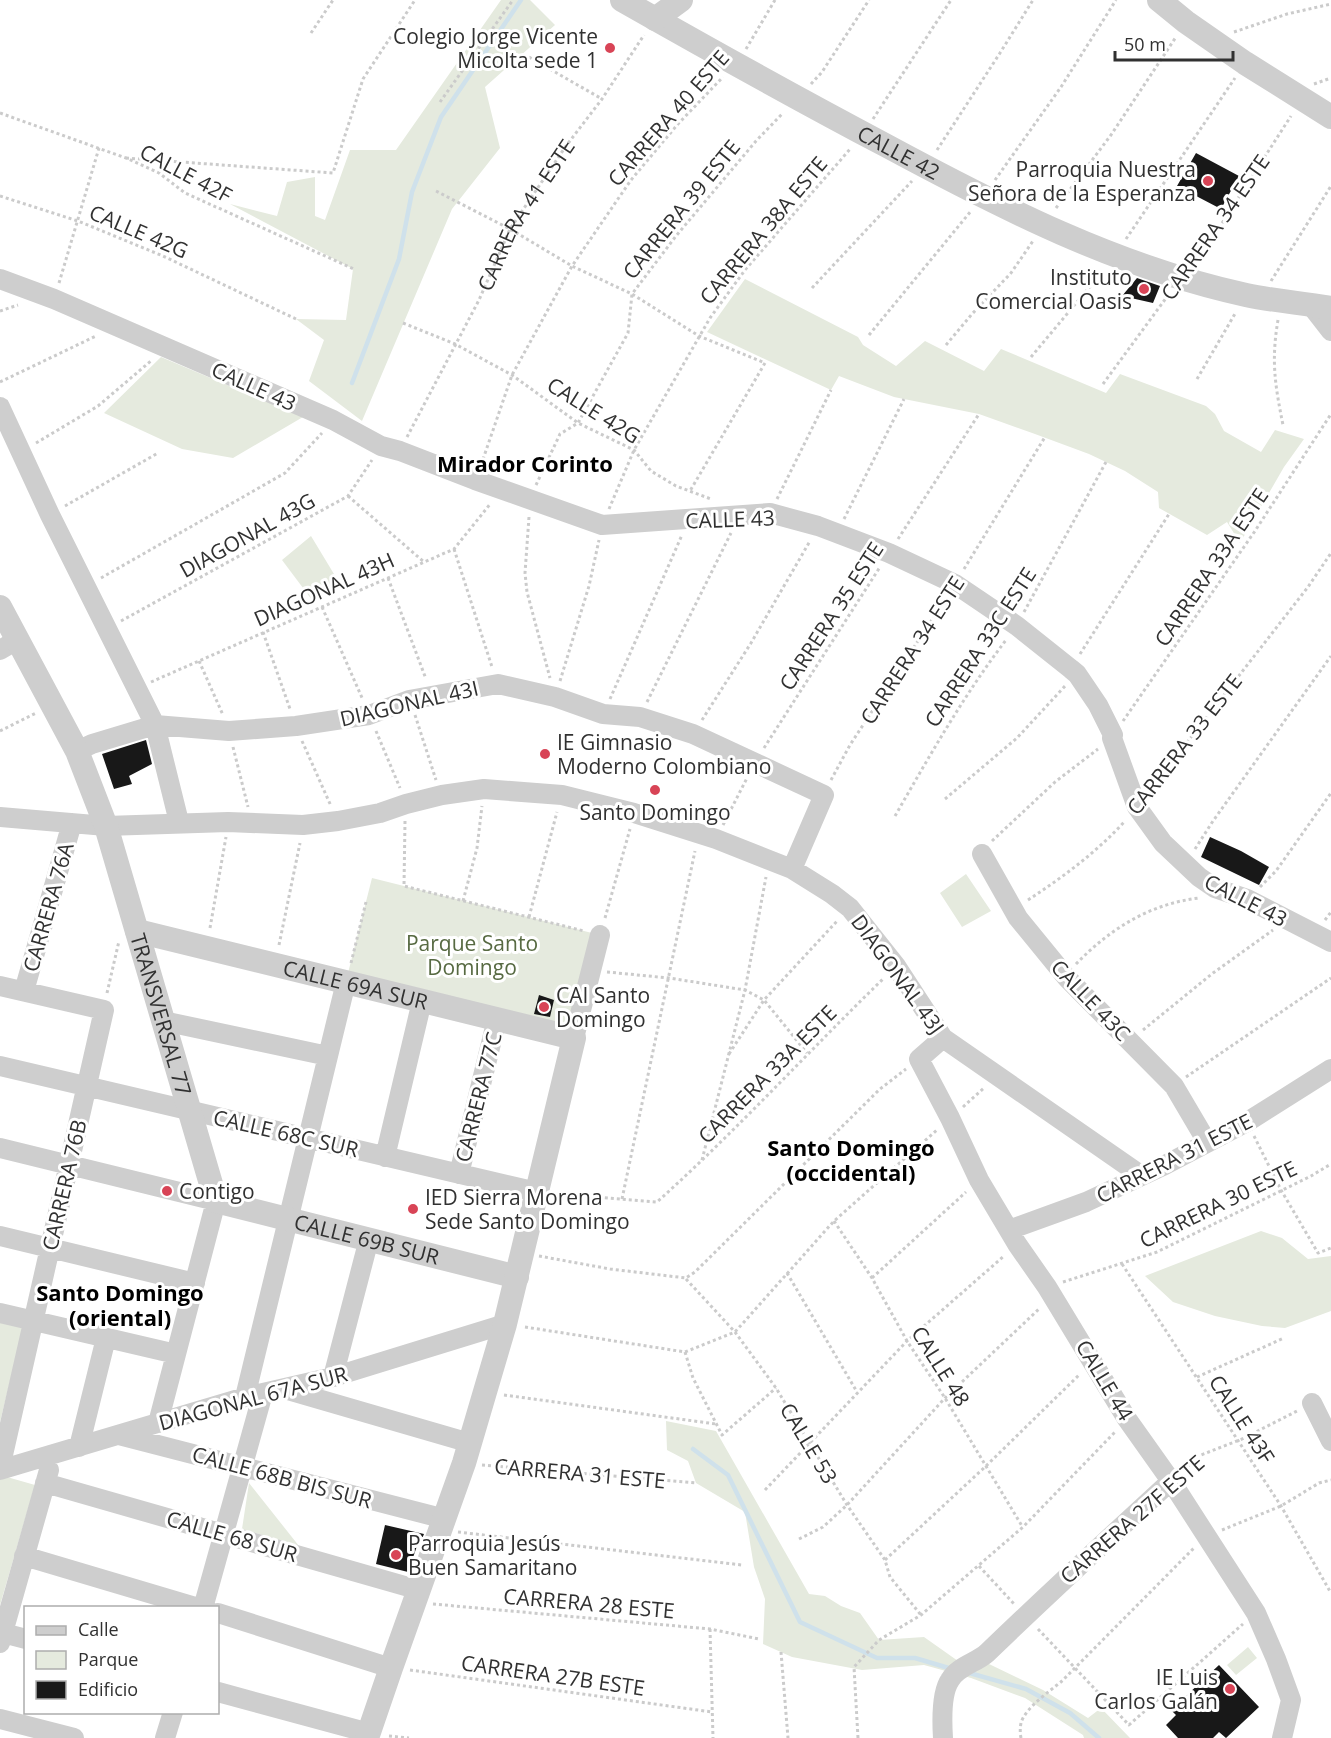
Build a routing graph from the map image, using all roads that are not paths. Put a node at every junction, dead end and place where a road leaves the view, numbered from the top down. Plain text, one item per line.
1 (622, 0) edge
2 (681, 0) edge
3 (1159, 0) edge
4 (655, 19) junction
5 (1331, 117) edge
6 (0, 279) edge
7 (1320, 306) edge
8 (1331, 332) edge
9 (0, 407) edge
10 (0, 607) edge
11 (9, 645) edge
12 (155, 725) junction
13 (77, 751) junction
14 (0, 817) edge
15 (179, 822) junction
16 (72, 823) junction
17 (106, 826) junction
18 (982, 854) road end
19 (792, 869) junction
20 (129, 932) junction
21 (600, 935) road end
22 (1331, 942) edge
23 (346, 982) junction
24 (0, 986) edge
25 (24, 991) junction
26 (422, 1000) junction
27 (497, 1019) junction
28 (164, 1022) junction
29 (574, 1038) junction
30 (943, 1038) junction
31 (328, 1056) junction
32 (0, 1066) edge
33 (1331, 1069) edge
34 (86, 1086) junction
35 (190, 1111) junction
36 (308, 1139) junction
37 (1207, 1142) junction
38 (0, 1148) edge
39 (385, 1157) junction
40 (69, 1165) junction
41 (459, 1174) junction
42 (1142, 1176) junction
43 (537, 1192) junction
44 (216, 1201) junction
45 (289, 1219) junction
46 (0, 1236) edge
47 (1013, 1237) junction
48 (369, 1239) junction
49 (50, 1248) junction
50 (517, 1277) junction
51 (195, 1282) junction
52 (0, 1313) edge
53 (33, 1321) junction
54 (505, 1324) junction
55 (106, 1338) junction
56 (176, 1354) junction
57 (333, 1377) junction
58 (263, 1393) junction
59 (1312, 1403) road end
60 (158, 1423) junction
61 (119, 1435) junction
62 (1331, 1441) edge
63 (79, 1447) junction
64 (467, 1453) junction
65 (53, 1454) junction
66 (243, 1467) junction
67 (0, 1469) edge
68 (1171, 1481) junction
69 (45, 1483) junction
70 (443, 1525) junction
71 (224, 1533) junction
72 (24, 1556) junction
73 (417, 1596) junction
74 (194, 1606) edge
75 (202, 1606) edge
76 (219, 1613) edge
77 (2, 1638) edge
78 (24, 1639) edge
79 (391, 1668) junction
80 (219, 1692) edge
81 (173, 1714) edge
82 (0, 1719) edge
83 (369, 1736) edge
84 (74, 1738) edge
85 (165, 1738) edge
86 (943, 1738) edge
87 (1282, 1738) edge

1 - 4 street, CALLE 42
2 - 4 street
3 - 5 street
4 - 7 street, CALLE 42
6 - 22 street, CALLE 43
7 - 8 street
9 - 12 street
10 - 11 street, TRANSVERSAL 77
11 - 13 street, TRANSVERSAL 77
12 - 13 street
12 - 15 street
12 - 19 street, DIAGONAL 43I
13 - 17 street, TRANSVERSAL 77
14 - 16 street
15 - 17 street
15 - 19 street, DIAGONAL 43J
16 - 17 street
16 - 25 street, CARRERA 76A
17 - 20 street, TRANSVERSAL 77
18 - 37 street, CALLE 43C
19 - 30 street, DIAGONAL 43J
20 - 23 street, CALLE 69A SUR
20 - 28 street, TRANSVERSAL 77
21 - 29 street
23 - 26 street, CALLE 69A SUR
23 - 31 street
24 - 25 street
25 - 34 street, CARRERA 76B
26 - 27 street, CALLE 69A SUR
26 - 39 street
27 - 29 street, CALLE 69A SUR
27 - 41 street, CARRERA 77C
28 - 31 street
28 - 35 street, TRANSVERSAL 77
29 - 43 street
30 - 42 street, DIAGONAL 43J
30 - 47 street, CALLE 44
31 - 36 street
32 - 34 street, CALLE 68C SUR
33 - 37 street, CARRERA 31 ESTE
34 - 35 street, CALLE 68C SUR
34 - 40 street, CARRERA 76B
35 - 36 street, CALLE 68C SUR
35 - 44 street, TRANSVERSAL 77
36 - 39 street, CALLE 68C SUR
36 - 45 street
37 - 42 street, CARRERA 31 ESTE
38 - 40 street
39 - 41 street, CALLE 68C SUR
40 - 44 street
40 - 49 street, CARRERA 76B
41 - 43 street, CALLE 68C SUR
42 - 47 street, CARRERA 31 ESTE
43 - 50 street
44 - 45 street, CALLE 69B SUR
44 - 51 street
45 - 48 street, CALLE 69B SUR
45 - 58 street
46 - 49 street
47 - 68 street, CALLE 44
48 - 50 street, CALLE 69B SUR
48 - 57 street
49 - 51 street
49 - 53 street, CARRERA 76B
50 - 54 street
51 - 56 street
52 - 53 street
53 - 55 street
53 - 67 street, CARRERA 76B
54 - 57 street, DIAGONAL 67A SUR
54 - 64 street
55 - 56 street
55 - 63 street
56 - 60 street
57 - 58 street, DIAGONAL 67A SUR
58 - 60 street, DIAGONAL 67A SUR
58 - 64 street
58 - 66 street
59 - 62 street
60 - 61 street, DIAGONAL 67A SUR
61 - 63 street, DIAGONAL 67A SUR
61 - 66 street, CALLE 68B BIS SUR
63 - 65 street, DIAGONAL 67A SUR
64 - 70 street
65 - 67 street, DIAGONAL 67A SUR
65 - 69 street
66 - 70 street, CALLE 68B BIS SUR
66 - 71 street
68 - 86 street, CARRERA 27F ESTE
68 - 87 street, CALLE 44
69 - 71 street, CALLE 68 SUR
69 - 72 street
70 - 73 street
71 - 73 street, CALLE 68 SUR
71 - 75 street
72 - 74 street
72 - 77 street
73 - 79 street
76 - 79 street
77 - 78 street
79 - 83 street
80 - 83 street
81 - 85 street
82 - 84 street

